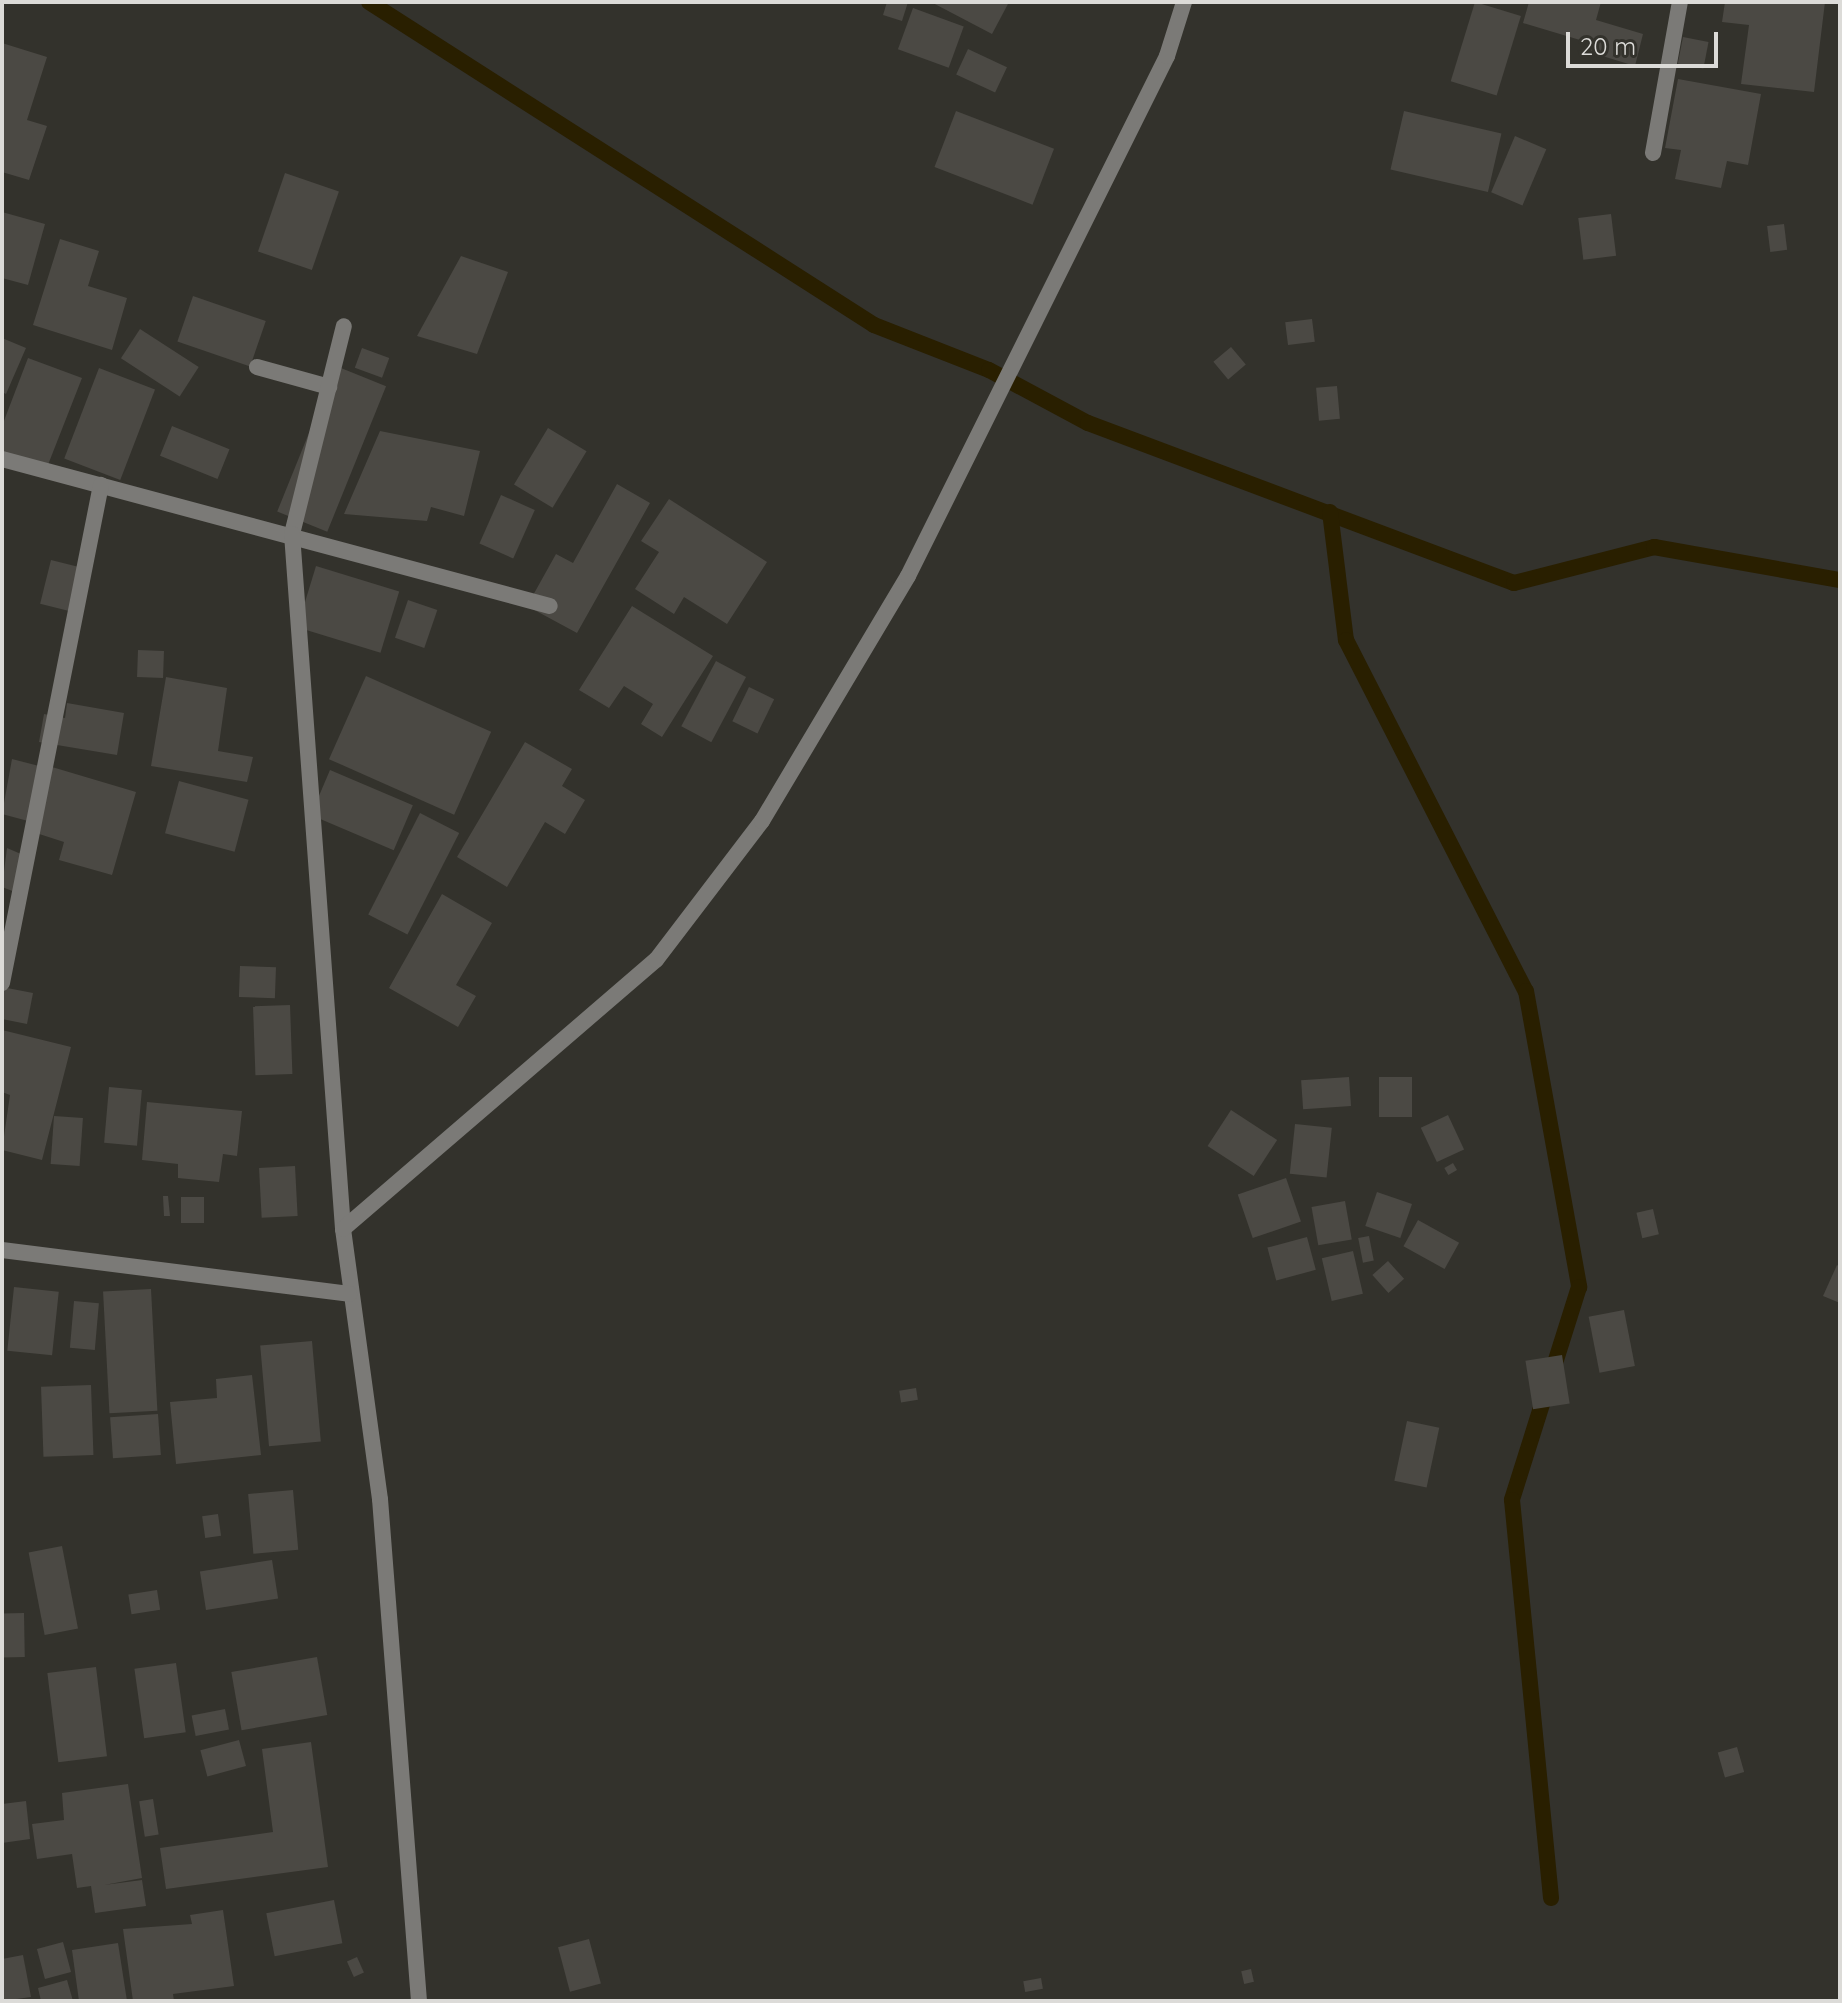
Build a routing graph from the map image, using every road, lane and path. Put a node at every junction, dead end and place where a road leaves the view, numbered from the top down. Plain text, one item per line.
1 (1184, 2) edge
2 (1680, 2) edge
3 (1653, 153) dead end
4 (344, 326) dead end
5 (257, 367) dead end
6 (329, 387) junction
7 (2, 459) edge
8 (101, 485) junction
9 (292, 534) junction
10 (550, 606) dead end
11 (2, 983) edge
12 (343, 1229) junction
13 (2, 1250) edge
14 (349, 1294) junction
15 (419, 2001) edge

1 - 12 street
2 - 3 street
4 - 6 street
5 - 6 street
6 - 9 street
7 - 8 street
8 - 9 street
8 - 11 street
9 - 10 street
9 - 12 street
12 - 14 street
13 - 14 street
14 - 15 street

